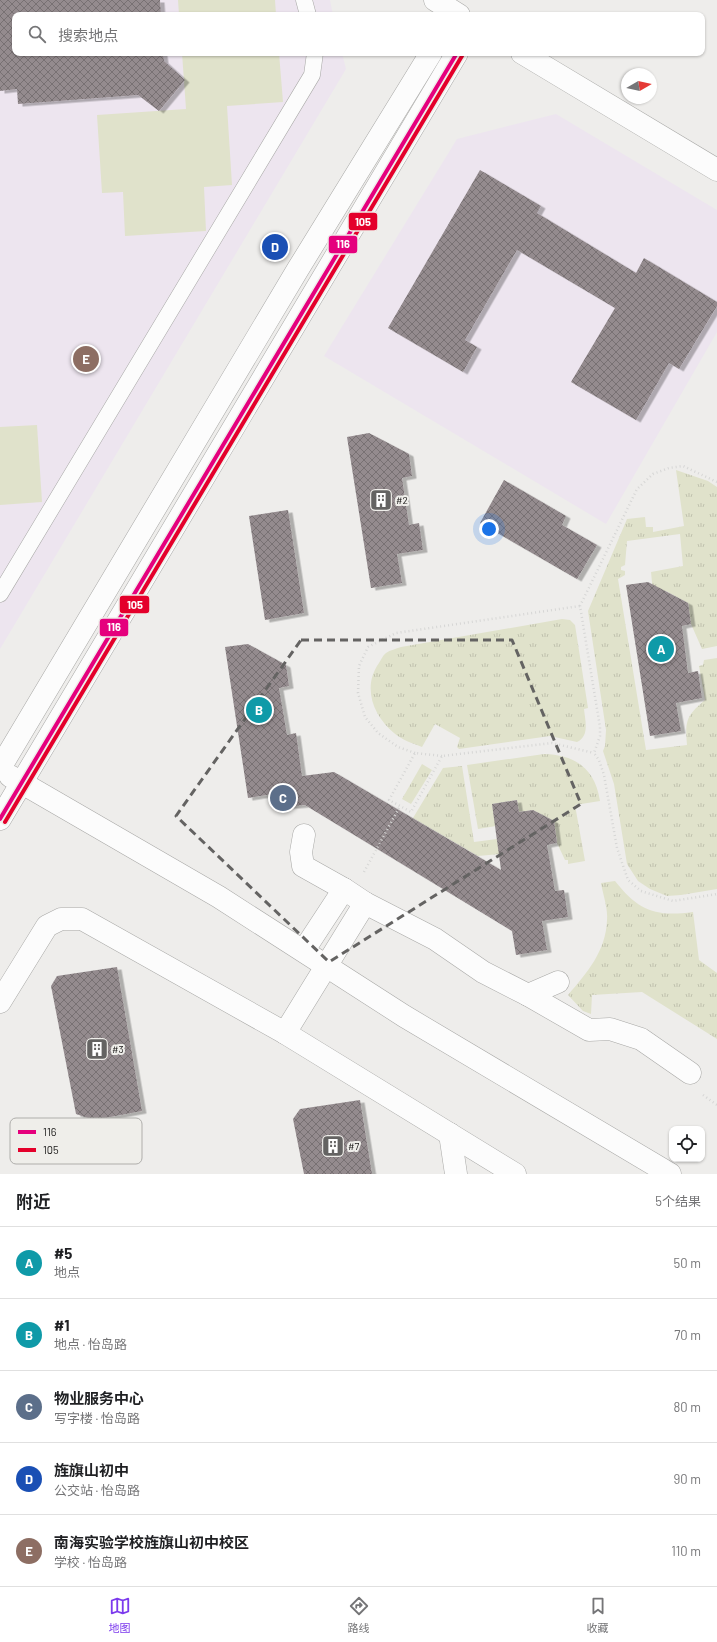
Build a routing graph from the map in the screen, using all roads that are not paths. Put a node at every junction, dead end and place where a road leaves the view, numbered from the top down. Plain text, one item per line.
1 (304, 0) edge
2 (435, 0) edge
3 (307, 12) edge
4 (453, 12) edge
5 (315, 56) edge
6 (428, 56) edge
7 (455, 56) edge
8 (527, 56) edge
9 (717, 170) edge
10 (0, 594) edge
11 (0, 769) edge
12 (22, 783) junction
13 (0, 819) edge
14 (304, 835) dead end
15 (354, 895) junction
16 (304, 950) junction
17 (326, 965) junction
18 (558, 982) dead end
19 (528, 995) junction
20 (0, 1002) edge
21 (285, 1033) junction
22 (690, 1073) dead end
23 (450, 1134) junction
24 (456, 1174) edge
25 (515, 1174) edge
26 (670, 1174) edge

1 - 3 lane
2 - 4 street
5 - 10 lane
6 - 11 street
7 - 12 street
8 - 9 street
11 - 12 street
12 - 13 street
12 - 16 street
14 - 15 street
15 - 16 street
15 - 17 street
15 - 19 street
16 - 17 street
17 - 21 street
17 - 26 street
18 - 19 street
19 - 22 street
20 - 21 street
21 - 23 street
23 - 24 street
23 - 25 street

